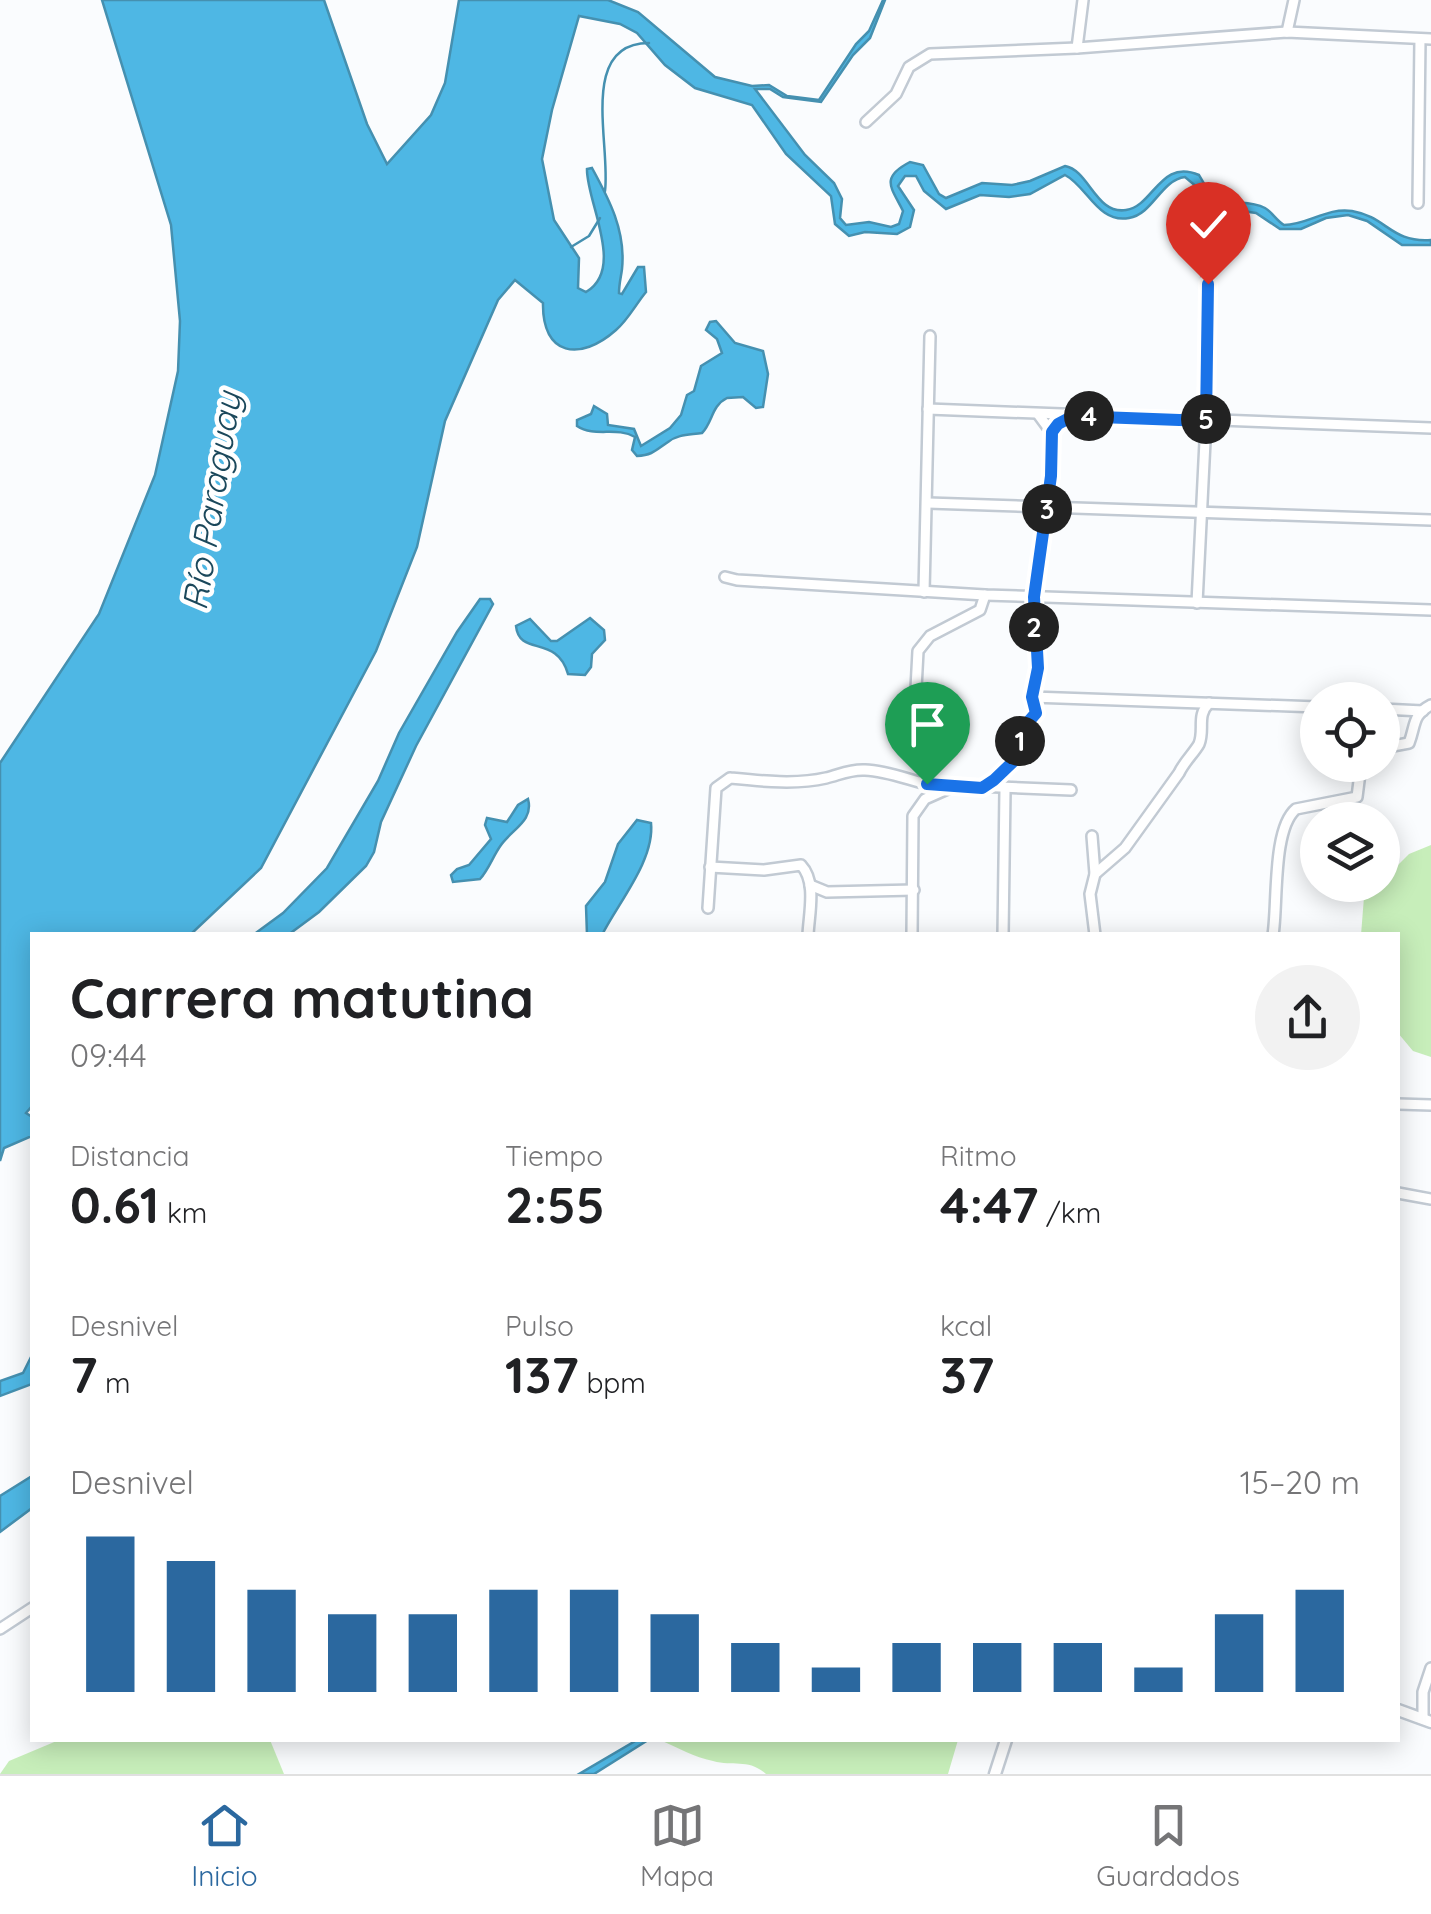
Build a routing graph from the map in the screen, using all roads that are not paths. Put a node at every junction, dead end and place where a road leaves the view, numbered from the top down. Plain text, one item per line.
1 (1083, 0) edge
2 (1294, 0) edge
3 (1287, 32) junction
4 (1426, 39) edge
5 (1077, 48) junction
6 (866, 122) dead end
7 (1418, 203) dead end
8 (1207, 267) dead end
9 (930, 336) dead end
10 (928, 409) junction
11 (1038, 414) junction
12 (1073, 416) junction
13 (1206, 421) junction
14 (1431, 428) edge
15 (1052, 432) junction
16 (928, 503) junction
17 (1047, 507) junction
18 (1202, 513) junction
19 (1431, 520) edge
20 (725, 577) dead end
21 (924, 592) junction
22 (985, 596) junction
23 (1034, 597) junction
24 (1197, 603) junction
25 (1431, 610) edge
26 (1032, 697) junction
27 (1060, 698) junction
28 (1209, 702) junction
29 (1300, 706) edge
30 (1400, 709) edge
31 (1427, 709) edge
32 (1036, 713) junction
33 (914, 726) dead end
34 (1400, 745) edge
35 (1359, 782) edge
36 (959, 785) junction
37 (982, 788) junction
38 (1005, 790) junction
39 (1071, 790) dead end
40 (1092, 836) dead end
41 (710, 867) junction
42 (1095, 874) junction
43 (810, 884) junction
44 (914, 890) junction
45 (708, 908) dead end
46 (808, 932) edge
47 (912, 932) edge
48 (1002, 932) edge
49 (1095, 932) edge
50 (1273, 932) edge
51 (1400, 1104) edge
52 (1431, 1105) edge
53 (1400, 1193) edge
54 (1431, 1199) edge
55 (30, 1609) edge
56 (0, 1628) edge
57 (1431, 1668) edge
58 (1400, 1711) edge
59 (1427, 1720) edge
60 (1005, 1742) edge
61 (995, 1774) edge

1 - 5 street
2 - 3 street
3 - 4 street
3 - 5 street
4 - 7 street
5 - 6 street
8 - 13 street
9 - 10 street
10 - 11 street
10 - 16 street
11 - 12 street
11 - 15 street
12 - 13 street
12 - 15 street
13 - 14 street
13 - 18 street
15 - 17 street
16 - 17 street
16 - 21 street
17 - 18 street
17 - 23 street
18 - 19 street
18 - 24 street
20 - 21 street
21 - 22 street
22 - 23 street
22 - 33 street
23 - 24 street
23 - 26 street
24 - 25 street
26 - 27 street
26 - 32 street
27 - 28 street
27 - 32 street
28 - 29 street
28 - 42 street
30 - 31 street
31 - 34 street
32 - 37 street
35 - 50 street
36 - 37 street
36 - 41 street
36 - 44 street
37 - 38 street
38 - 39 street
38 - 48 street
40 - 42 street
41 - 43 street
41 - 45 street
42 - 49 street
43 - 44 street
43 - 46 street
44 - 47 street
51 - 52 street
53 - 54 street
55 - 56 street
57 - 59 street
58 - 59 main road
60 - 61 main road

